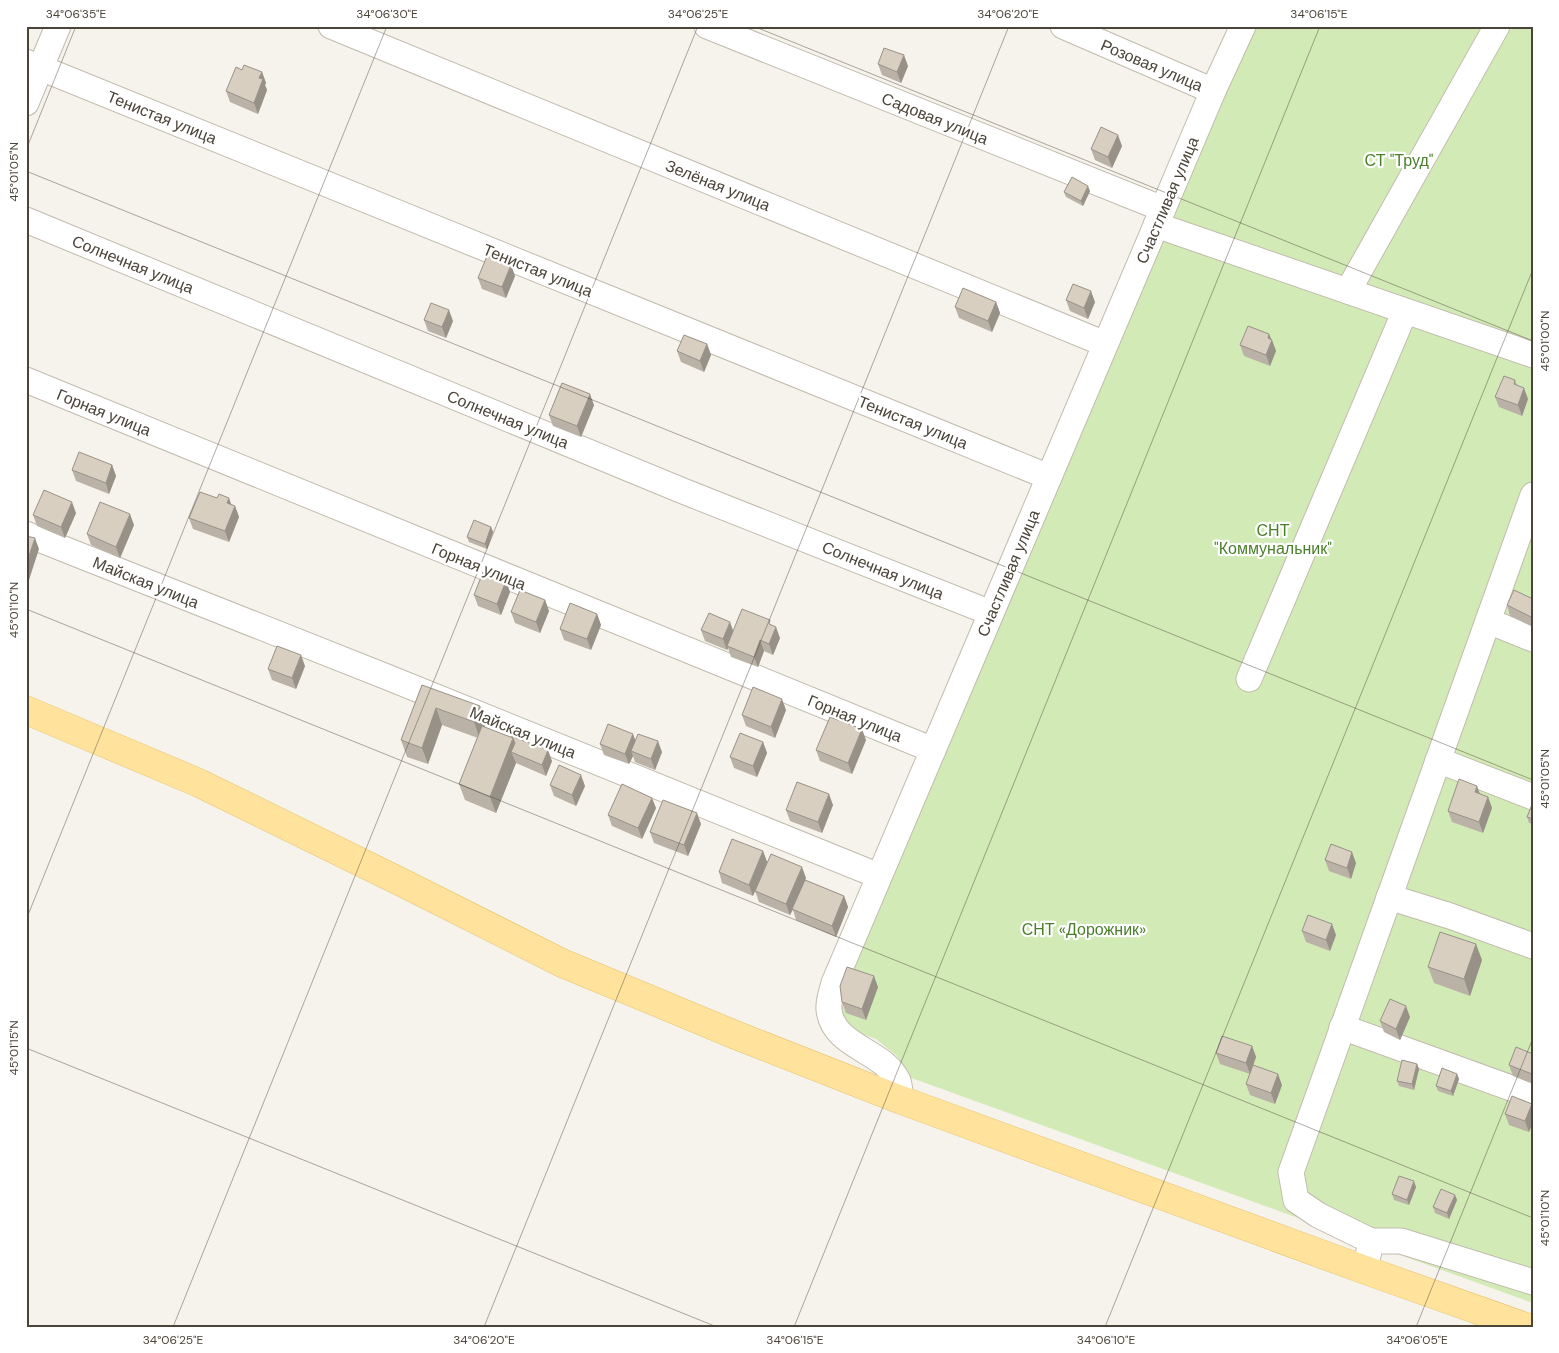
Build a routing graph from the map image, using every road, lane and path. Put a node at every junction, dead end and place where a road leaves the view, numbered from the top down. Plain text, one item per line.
1 (58, 26) edge
2 (331, 26) edge
3 (707, 26) edge
4 (1064, 26) edge
5 (1243, 26) edge
6 (1497, 26) edge
7 (33, 65) edge
8 (1213, 91) junction
9 (26, 103) edge
10 (1159, 217) junction
11 (26, 220) edge
12 (1348, 291) junction
13 (1405, 310) junction
14 (1105, 344) junction
15 (1533, 355) edge
16 (26, 380) edge
17 (1049, 477) junction
18 (1533, 495) edge
19 (26, 534) edge
20 (991, 613) junction
21 (1488, 621) junction
22 (1533, 639) edge
23 (1249, 679) dead end
24 (26, 710) edge
25 (933, 750) junction
26 (1438, 760) junction
27 (1533, 797) edge
28 (879, 876) junction
29 (1389, 897) junction
30 (1533, 946) edge
31 (1342, 1028) junction
32 (1533, 1096) edge
33 (902, 1100) junction
34 (1371, 1241) junction
35 (1365, 1270) junction
36 (1533, 1282) edge
37 (1526, 1327) edge

1 - 7 street
2 - 14 street, Зелёная улица
3 - 10 street, Садовая улица
4 - 8 street, Розовая улица
5 - 8 street, Счастливая улица
6 - 12 street
7 - 9 street
7 - 17 street, Тенистая улица
8 - 10 street, Счастливая улица
10 - 12 street, Садовая улица
10 - 14 street, Счастливая улица
11 - 20 street, Солнечная улица
12 - 13 street, Садовая улица
13 - 15 street, Садовая улица
13 - 23 street
14 - 17 street, Счастливая улица
16 - 25 street, Горная улица
17 - 20 street, Счастливая улица
18 - 21 street
19 - 28 street, Майская улица
20 - 25 street, Счастливая улица
21 - 22 street
21 - 26 street
24 - 33 main road
25 - 28 street, Счастливая улица
26 - 27 street
26 - 29 street
28 - 33 street, Счастливая улица
29 - 30 street
29 - 31 street
31 - 32 street
31 - 34 street
33 - 35 main road
34 - 35 street
34 - 36 street
35 - 37 main road

